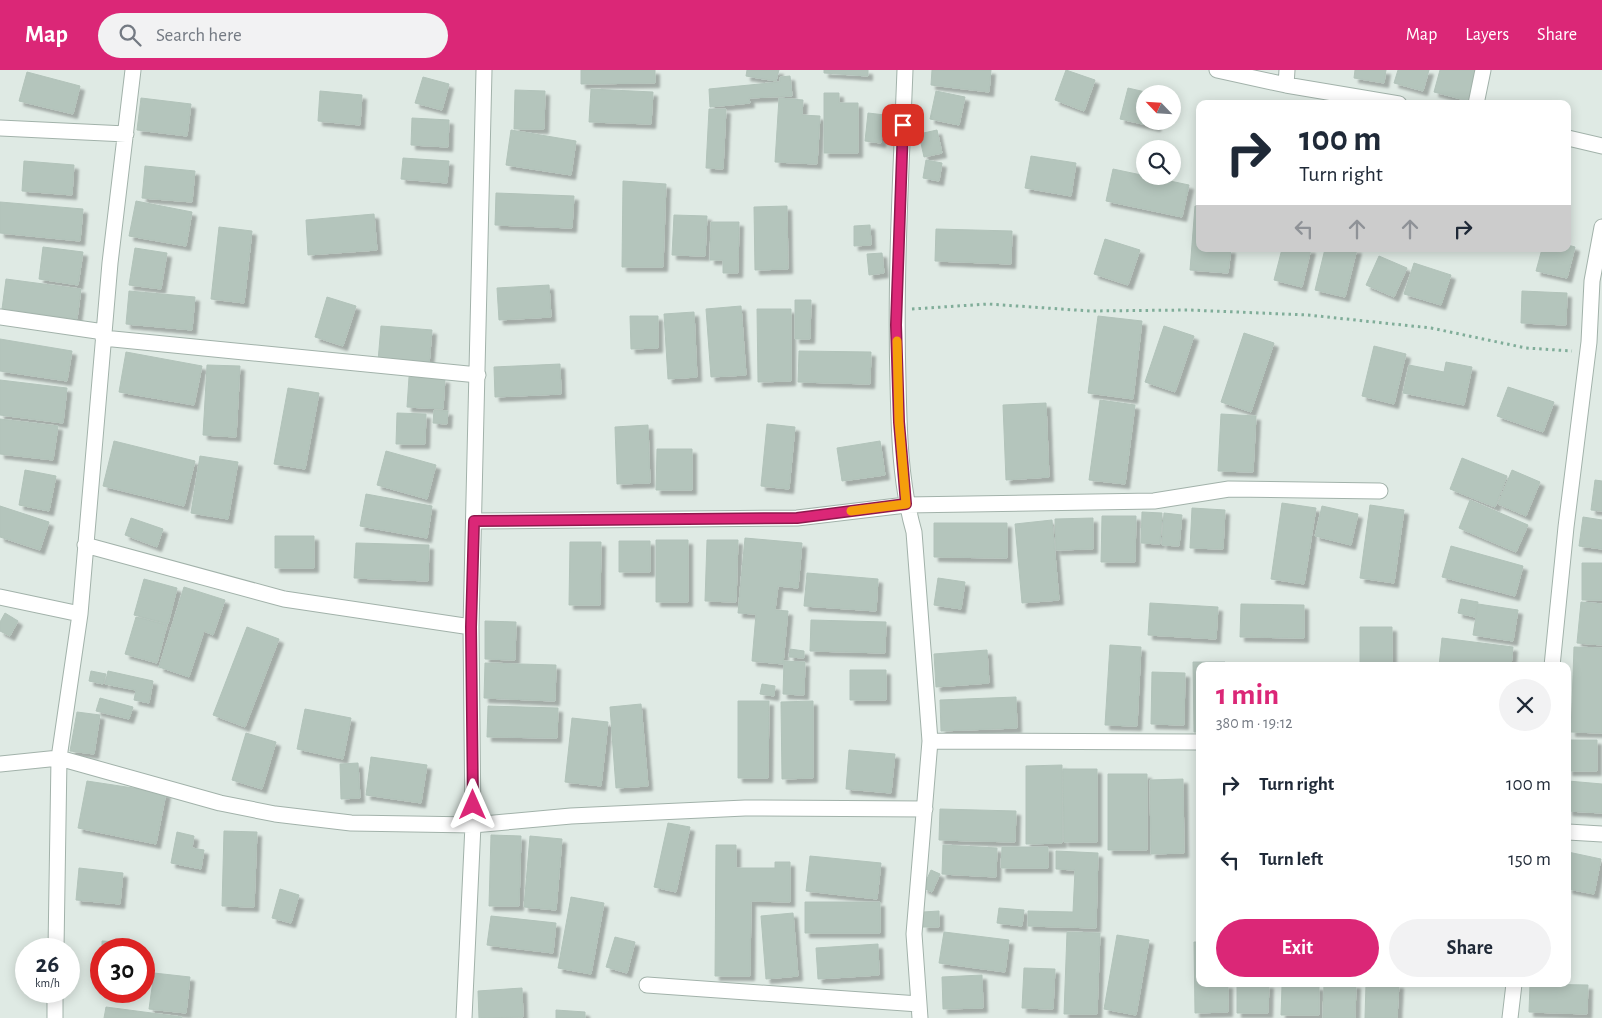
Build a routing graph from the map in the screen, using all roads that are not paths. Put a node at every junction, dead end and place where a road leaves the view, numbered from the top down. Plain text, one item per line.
1 (134, 70) edge
2 (484, 70) edge
3 (905, 70) edge
4 (1217, 70) edge
5 (1483, 70) edge
6 (1287, 78) edge
7 (1382, 100) edge
8 (1477, 100) edge
9 (0, 128) edge
10 (126, 134) junction
11 (1571, 139) edge
12 (1602, 146) edge
13 (1602, 227) edge
14 (0, 317) edge
15 (104, 335) junction
16 (478, 376) junction
17 (1380, 491) dead end
18 (906, 504) junction
19 (474, 521) junction
20 (84, 545) junction
21 (0, 597) edge
22 (80, 614) junction
23 (471, 627) junction
24 (1552, 662) edge
25 (930, 741) junction
26 (1196, 742) edge
27 (59, 758) junction
28 (0, 764) edge
29 (924, 810) junction
30 (473, 825) junction
31 (1571, 832) edge
32 (1602, 834) edge
33 (56, 938) edge
34 (647, 985) dead end
35 (1514, 987) edge
36 (56, 1003) edge
37 (920, 1011) edge
38 (55, 1018) edge
39 (464, 1018) edge
40 (1510, 1018) edge

1 - 10 street
2 - 16 street
3 - 18 street
4 - 6 street
5 - 8 street
6 - 7 street
9 - 10 street
10 - 15 street
11 - 12 street
13 - 24 street
14 - 15 street
15 - 16 street
15 - 20 street
16 - 19 street
17 - 18 street
18 - 19 street
18 - 25 street
19 - 23 street
20 - 22 street
20 - 23 street
21 - 22 street
22 - 27 street
23 - 30 street
25 - 26 street
25 - 29 street
27 - 28 street
27 - 30 street
27 - 33 street
29 - 30 street
29 - 37 street
30 - 39 street
31 - 32 street
34 - 37 street
35 - 40 street
36 - 38 street

